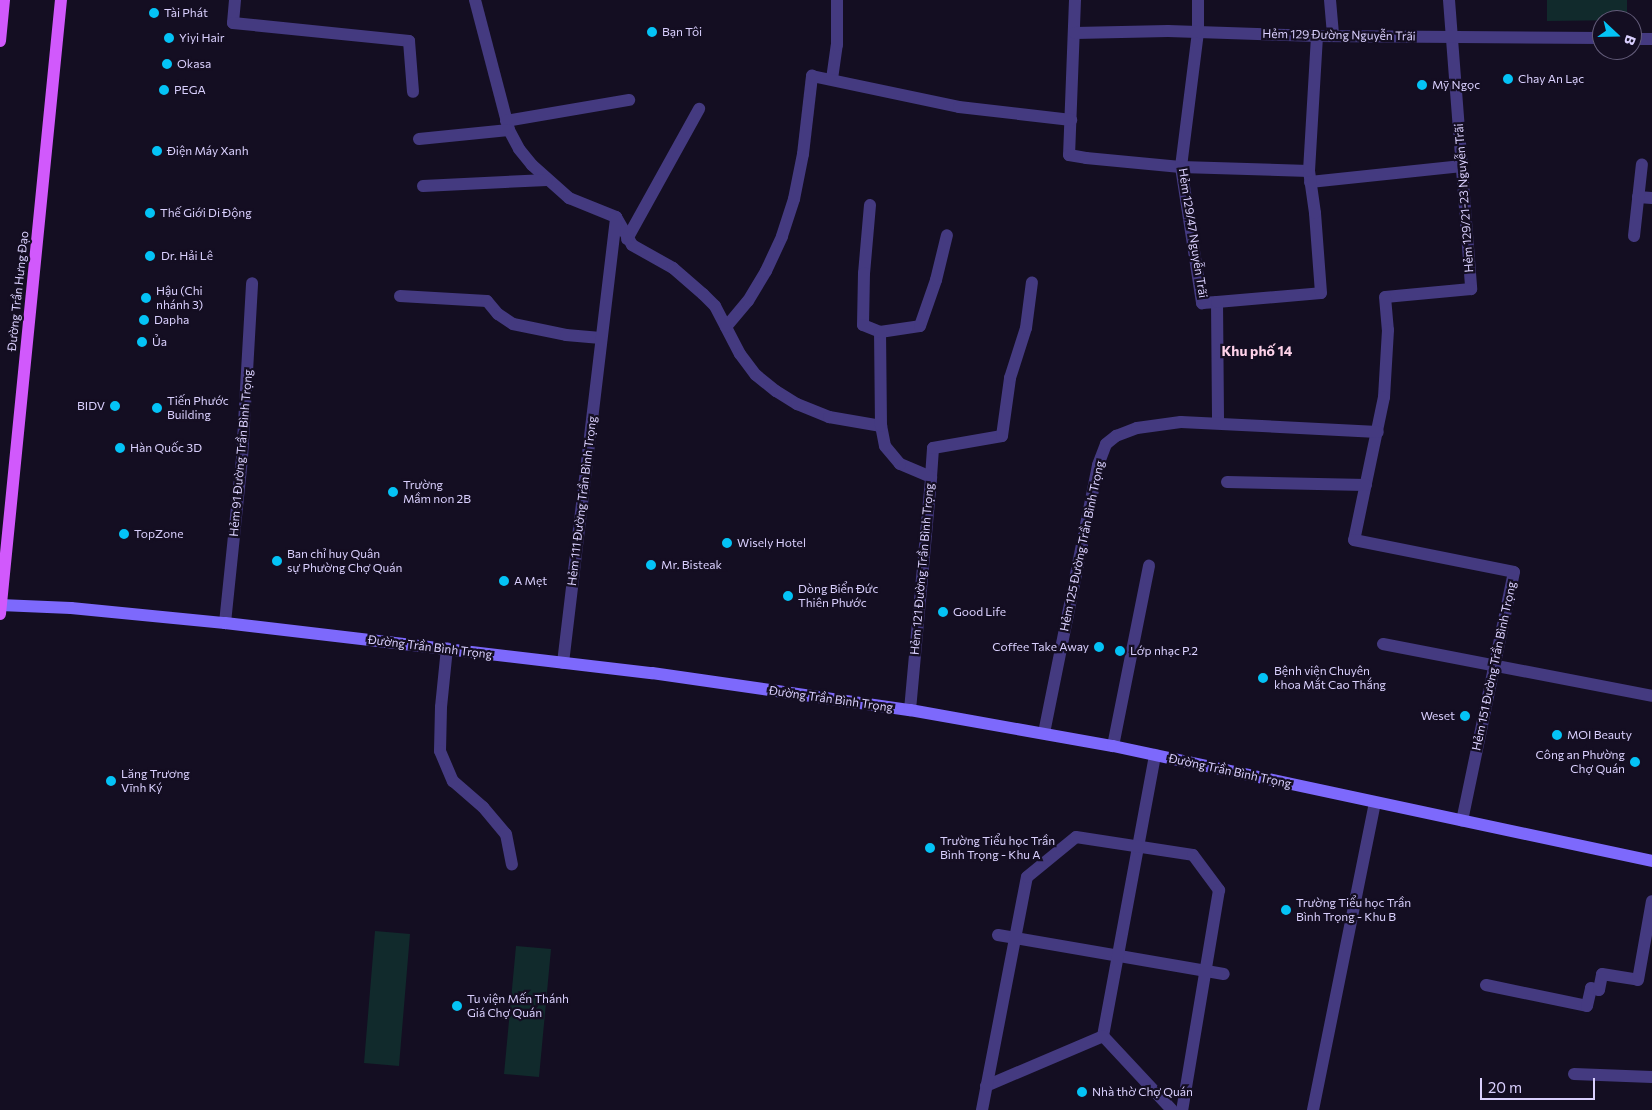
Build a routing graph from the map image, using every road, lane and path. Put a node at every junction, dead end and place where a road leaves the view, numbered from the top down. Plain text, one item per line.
1 (4, 0) edge
2 (61, 0) edge
3 (235, 0) edge
4 (475, 0) edge
5 (837, 0) edge
6 (1075, 0) edge
7 (1198, 0) edge
8 (1330, 0) edge
9 (1449, 0) edge
10 (1198, 32) junction
11 (1075, 33) junction
12 (1317, 36) junction
13 (1333, 36) junction
14 (1452, 37) junction
15 (1592, 38) edge
16 (0, 41) edge
17 (832, 79) junction
18 (413, 92) dead end
19 (628, 100) dead end
20 (699, 109) dead end
21 (1071, 120) junction
22 (507, 126) junction
23 (419, 139) dead end
24 (1642, 164) dead end
25 (1462, 166) junction
26 (1182, 167) junction
27 (1310, 177) junction
28 (547, 180) junction
29 (423, 186) dead end
30 (1638, 197) junction
31 (1652, 198) edge
32 (870, 205) dead end
33 (616, 218) junction
34 (947, 235) dead end
35 (1634, 236) dead end
36 (627, 239) junction
37 (1032, 282) dead end
38 (252, 283) dead end
39 (400, 296) dead end
40 (1217, 302) junction
41 (726, 327) junction
42 (880, 332) junction
43 (601, 338) junction
44 (1218, 422) junction
45 (881, 426) junction
46 (1378, 432) junction
47 (931, 477) junction
48 (1227, 482) dead end
49 (1366, 485) junction
50 (1149, 566) dead end
51 (0, 608) edge
52 (225, 622) junction
53 (1383, 644) dead end
54 (447, 648) junction
55 (563, 663) junction
56 (1494, 665) junction
57 (1652, 696) edge
58 (910, 710) junction
59 (1044, 734) junction
60 (1113, 746) junction
61 (1155, 755) junction
62 (1375, 803) junction
63 (1462, 821) junction
64 (1138, 846) junction
65 (1652, 861) edge
66 (512, 864) dead end
67 (1652, 901) edge
68 (998, 935) dead end
69 (1015, 938) junction
70 (1117, 956) junction
71 (1206, 971) junction
72 (1224, 974) dead end
73 (1486, 985) dead end
74 (1103, 1036) junction
75 (1574, 1074) dead end
76 (1652, 1077) edge
77 (986, 1086) junction
78 (982, 1110) edge
79 (1172, 1110) edge
80 (1182, 1110) edge
81 (1313, 1110) edge

1 - 16 main road
2 - 51 main road, Đường Trần Hưng Đạo
3 - 18 lane
4 - 22 lane
5 - 17 lane
6 - 11 lane
7 - 10 lane, Hẻm 129/47 Nguyễn Trãi
8 - 13 lane
9 - 14 lane, Hẻm 129/21-23 Nguyễn Trãi
10 - 11 lane, Hẻm 129 Đường Nguyễn Trãi
10 - 12 lane, Hẻm 129 Đường Nguyễn Trãi
10 - 26 lane, Hẻm 129/47 Nguyễn Trãi
11 - 21 lane
12 - 13 lane, Hẻm 129 Đường Nguyễn Trãi
12 - 27 lane
13 - 14 lane, Hẻm 129 Đường Nguyễn Trãi
14 - 15 lane, Hẻm 129 Đường Nguyễn Trãi
14 - 25 lane, Hẻm 129/21-23 Nguyễn Trãi
17 - 21 lane
17 - 41 lane
19 - 22 lane
20 - 36 lane
21 - 26 lane
22 - 23 lane
22 - 28 lane
24 - 30 lane
25 - 27 lane
25 - 46 lane, Hẻm 129/21-23 Nguyễn Trãi
26 - 27 lane
26 - 40 lane, Hẻm 129/47 Nguyễn Trãi
27 - 40 lane
28 - 29 lane
28 - 33 lane
30 - 31 lane
30 - 35 lane
32 - 42 lane
33 - 36 lane
33 - 43 lane, Hẻm 111 Đường Trần Bình Trọng
34 - 42 lane
36 - 41 lane
37 - 47 lane
38 - 52 lane, Hẻm 91 Đường Trần Bình Trọng
39 - 43 lane
40 - 44 lane, Hẻm 129/47 Nguyễn Trãi
41 - 45 lane
42 - 45 lane, Hẻm 121 Đường Trần Bình Trọng
43 - 55 lane, Hẻm 111 Đường Trần Bình Trọng
44 - 46 lane, Hẻm 125 Đường Trần Bình Trọng
44 - 59 lane, Hẻm 125 Đường Trần Bình Trọng
45 - 47 lane, Hẻm 121 Đường Trần Bình Trọng
46 - 49 lane, Hẻm 151 Đường Trần Bình Trọng
47 - 58 lane, Hẻm 121 Đường Trần Bình Trọng
48 - 49 lane
49 - 56 lane, Hẻm 151 Đường Trần Bình Trọng
50 - 60 lane
51 - 52 street, Đường Trần Bình Trọng
52 - 54 street, Đường Trần Bình Trọng
53 - 56 lane
54 - 55 street, Đường Trần Bình Trọng
54 - 66 lane
55 - 58 street, Đường Trần Bình Trọng
56 - 57 lane
56 - 63 lane, Hẻm 151 Đường Trần Bình Trọng
58 - 59 street, Đường Trần Bình Trọng
59 - 60 street, Đường Trần Bình Trọng
60 - 61 street, Đường Trần Bình Trọng
61 - 62 street, Đường Trần Bình Trọng
61 - 64 lane
62 - 63 street, Đường Trần Bình Trọng
62 - 81 lane
63 - 65 street, Đường Trần Bình Trọng
64 - 69 lane
64 - 70 lane
64 - 71 lane
67 - 73 lane
68 - 69 lane
69 - 70 lane
69 - 77 lane
70 - 71 lane
70 - 74 lane
71 - 72 lane
71 - 80 lane
74 - 77 lane
74 - 79 lane
75 - 76 lane
77 - 78 lane

